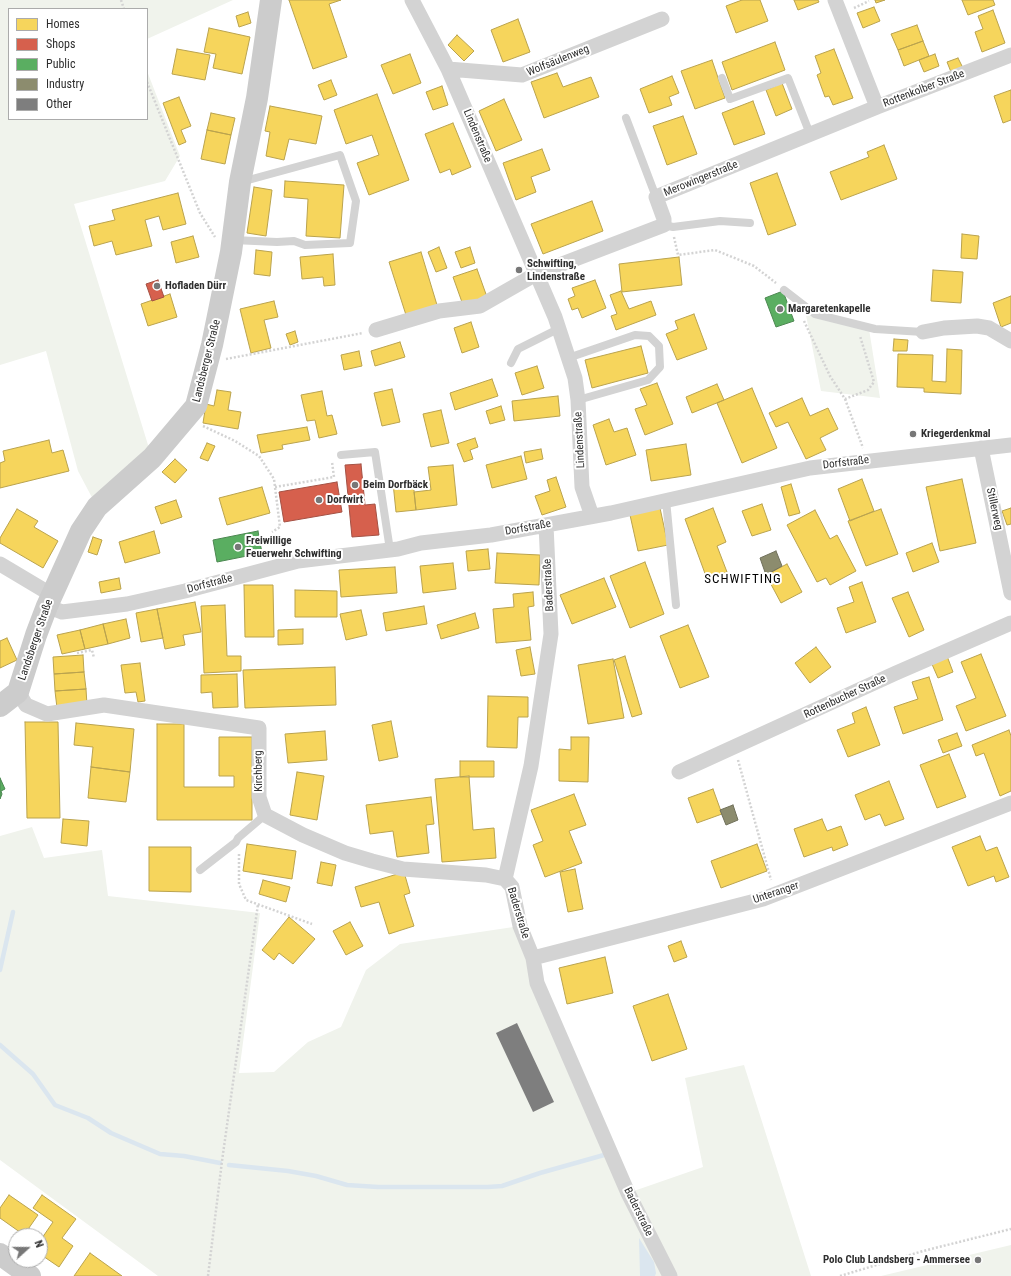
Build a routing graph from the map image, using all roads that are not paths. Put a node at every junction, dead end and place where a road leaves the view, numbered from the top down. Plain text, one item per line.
1 (412, 0) edge
2 (835, 0) edge
3 (272, 2) edge
4 (662, 19) dead end
5 (1011, 55) edge
6 (448, 69) junction
7 (722, 78) dead end
8 (877, 107) junction
9 (626, 118) dead end
10 (810, 134) junction
11 (240, 182) junction
12 (656, 197) junction
13 (750, 223) dead end
14 (664, 225) junction
15 (232, 246) junction
16 (536, 274) junction
17 (784, 290) road end
18 (558, 329) junction
19 (376, 330) road end
20 (924, 332) joint
21 (1011, 341) edge
22 (568, 358) junction
23 (511, 362) dead end
24 (578, 400) junction
25 (1011, 445) edge
26 (981, 448) junction
27 (341, 455) road end
28 (666, 500) junction
29 (592, 516) junction
30 (546, 526) junction
31 (390, 550) junction
32 (0, 564) edge
33 (1011, 594) edge
34 (49, 601) junction
35 (676, 605) dead end
36 (1011, 623) edge
37 (18, 692) junction
38 (0, 706) edge
39 (679, 772) dead end
40 (1011, 803) edge
41 (265, 815) junction
42 (200, 870) dead end
43 (505, 879) junction
44 (533, 958) junction
45 (0, 1254) edge
46 (30, 1276) edge
47 (670, 1276) edge

1 - 6 street, Lindenstraße
2 - 8 street, Rottenkolber Straße
3 - 11 street, Landsberger Straße
4 - 6 street, Wolfsäulenweg
5 - 8 street, Rottenkolber Straße
6 - 16 street, Lindenstraße
7 - 10 lane
8 - 10 street, Merowingerstraße
9 - 12 lane
10 - 12 street, Merowingerstraße
11 - 15 street, Landsberger Straße
11 - 15 lane
12 - 14 street, Merowingerstraße
13 - 14 lane
14 - 16 street
15 - 34 street, Landsberger Straße
16 - 18 street, Lindenstraße
16 - 19 street
17 - 20 lane
18 - 22 street, Lindenstraße
18 - 23 lane
20 - 21 street
22 - 24 street, Lindenstraße
22 - 24 lane
24 - 29 street, Lindenstraße
25 - 26 street, Dorfstraße
26 - 28 street, Dorfstraße
26 - 33 street, Stillerweg
27 - 31 lane
28 - 29 street, Dorfstraße
28 - 35 lane
29 - 30 street, Dorfstraße
30 - 31 street, Dorfstraße
30 - 43 street, Baderstraße
31 - 34 street, Dorfstraße
32 - 34 street, Dorfstraße
34 - 37 street, Landsberger Straße
36 - 39 street, Rottenbucher Straße
37 - 38 street
37 - 41 street, Kirchberg
40 - 44 street, Unteranger
41 - 42 lane
41 - 43 street
43 - 44 street, Baderstraße
44 - 47 street, Baderstraße
45 - 46 street

